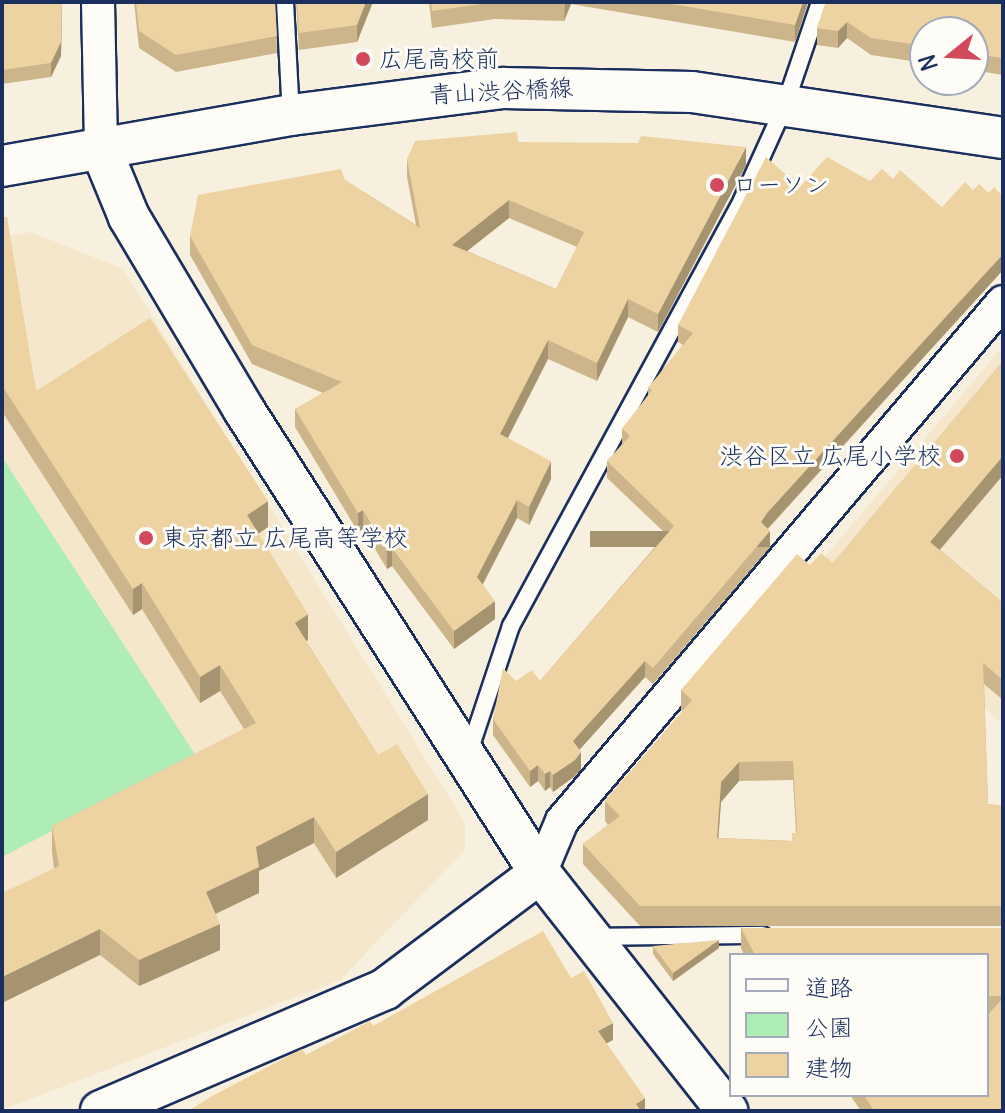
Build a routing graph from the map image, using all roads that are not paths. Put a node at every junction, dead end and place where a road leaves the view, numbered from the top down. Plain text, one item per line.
1 (98, 2) edge
2 (285, 2) edge
3 (820, 2) edge
4 (785, 105) junction
5 (291, 115) junction
6 (1003, 138) edge
7 (101, 149) junction
8 (2, 166) edge
9 (1003, 302) edge
10 (468, 754) junction
11 (540, 873) junction
12 (787, 935) edge
13 (588, 937) junction
14 (101, 1111) edge
15 (727, 1111) edge

1 - 7 street
2 - 5 lane
3 - 4 lane
4 - 5 street, 青山渋谷橋線
4 - 6 street, 青山渋谷橋線
4 - 10 lane
5 - 7 street, 青山渋谷橋線
7 - 8 street, 青山渋谷橋線
7 - 10 street
9 - 11 street
10 - 11 street
11 - 13 street
11 - 14 street
12 - 13 lane
13 - 15 street

